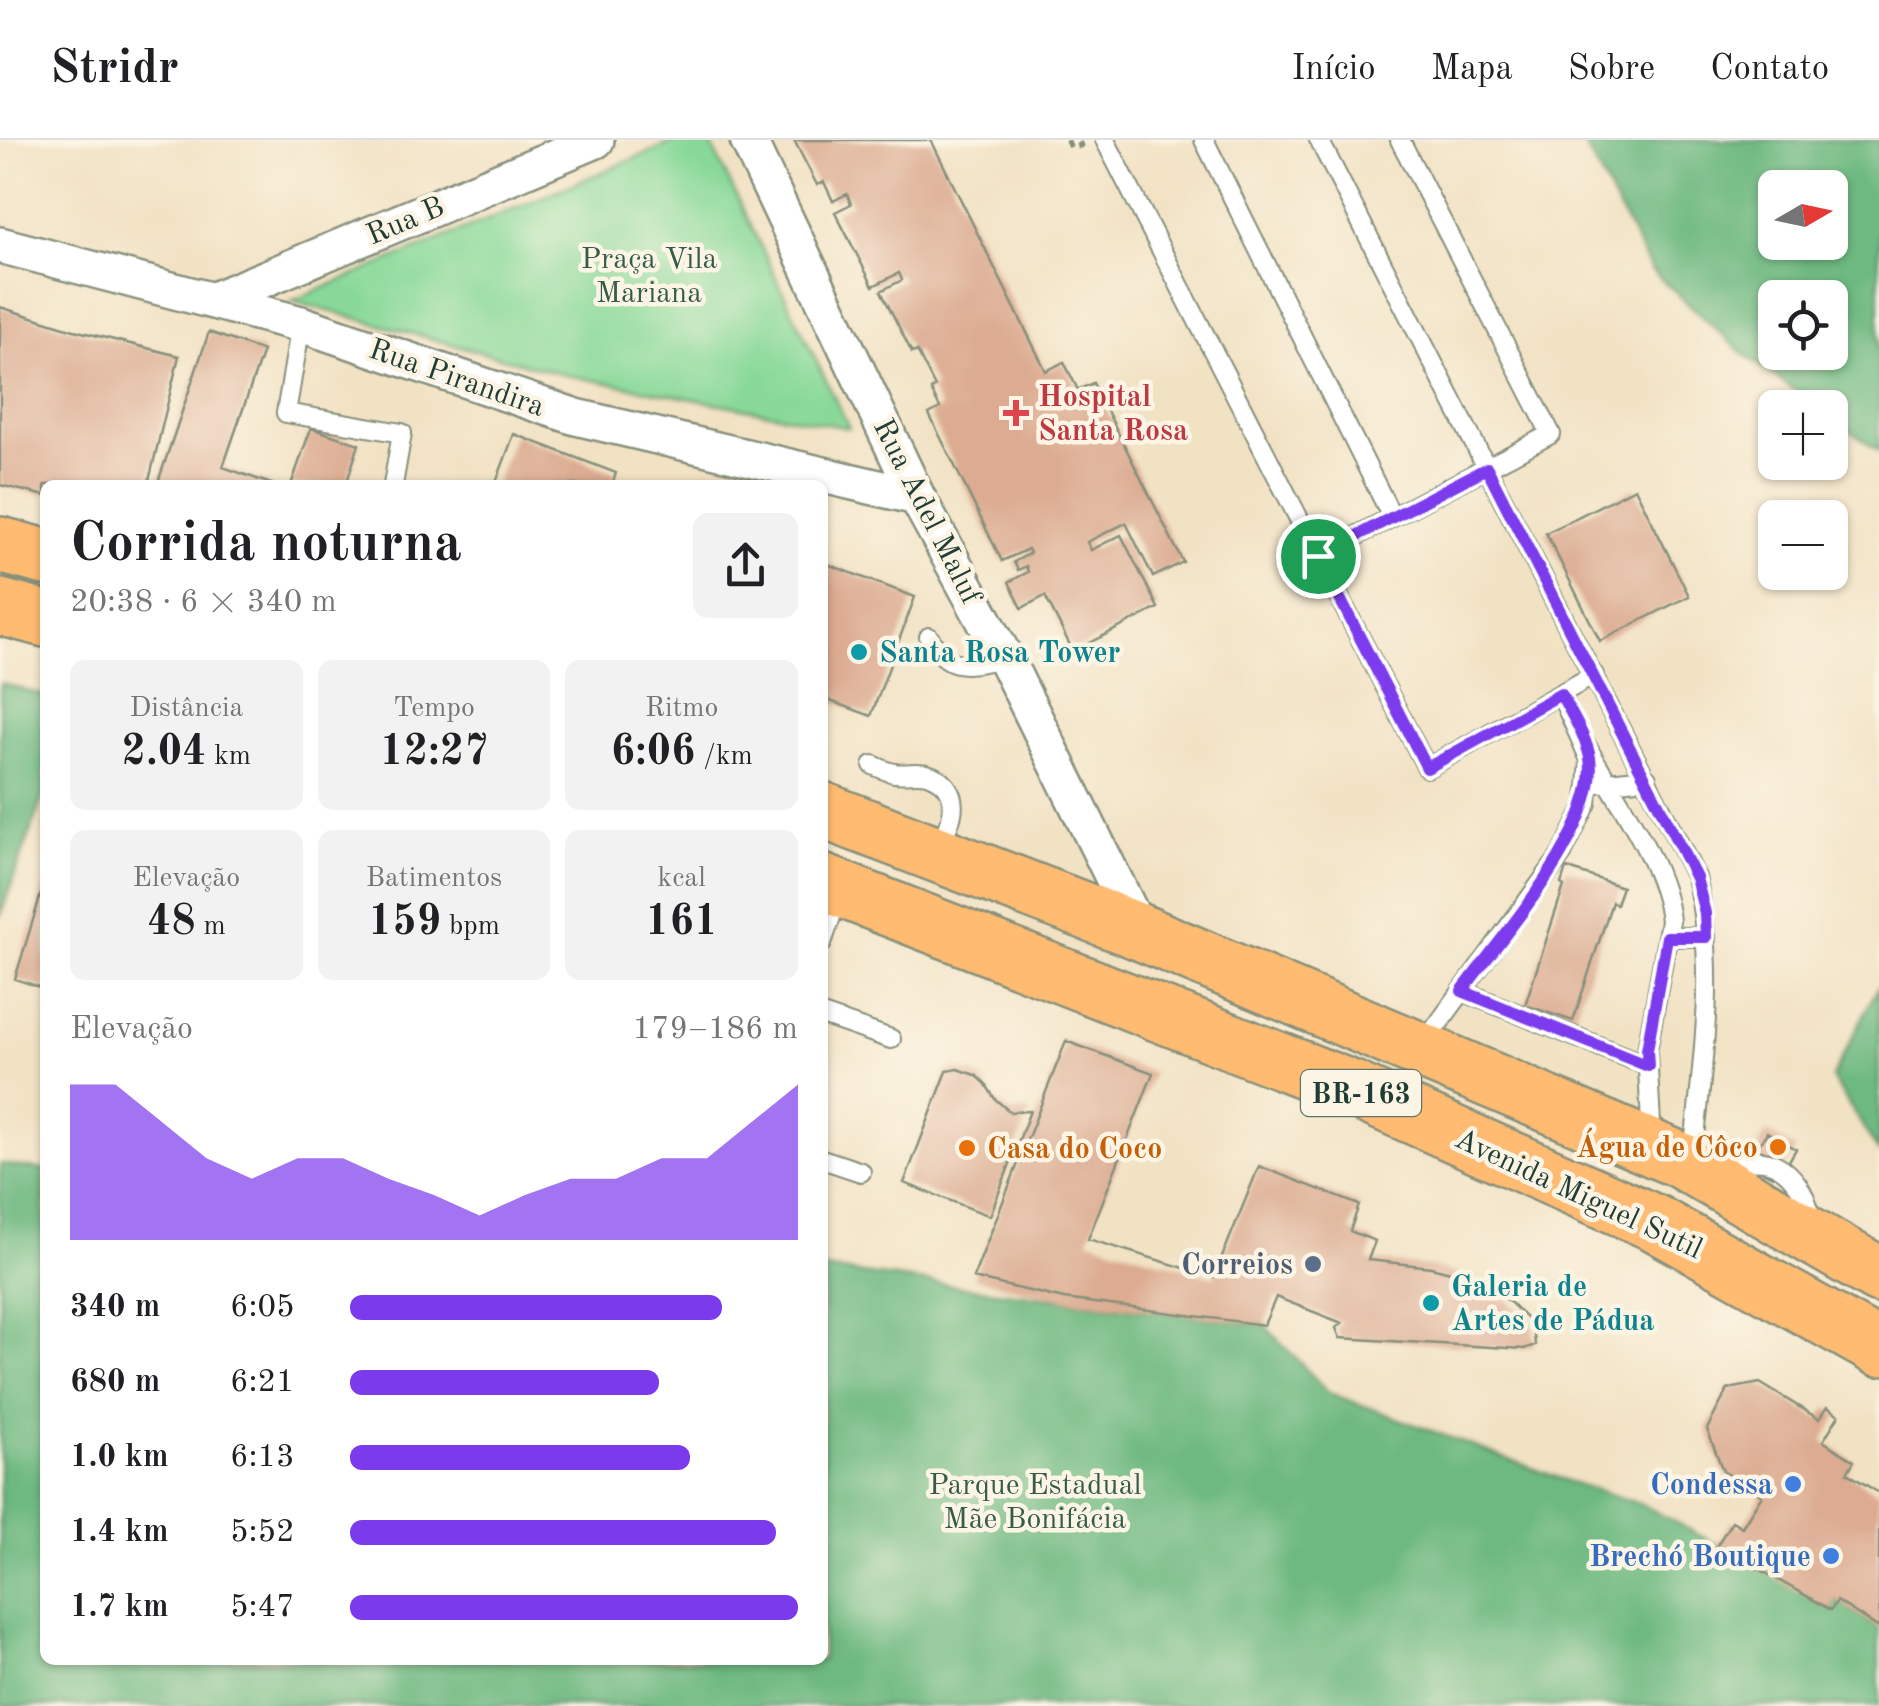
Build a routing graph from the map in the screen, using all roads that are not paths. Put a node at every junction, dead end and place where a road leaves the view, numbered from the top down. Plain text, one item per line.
1 (596, 140) edge
2 (748, 140) edge
3 (1105, 140) edge
4 (1204, 140) edge
5 (1319, 140) edge
6 (1400, 140) edge
7 (0, 245) edge
8 (214, 300) junction
9 (301, 324) junction
10 (1487, 468) junction
11 (394, 480) edge
12 (917, 497) junction
13 (1392, 517) junction
14 (0, 545) edge
15 (40, 556) edge
16 (1318, 556) junction
17 (0, 607) edge
18 (40, 618) edge
19 (929, 638) dead end
20 (1005, 658) junction
21 (1594, 675) junction
22 (1561, 694) junction
23 (873, 765) dead end
24 (1647, 778) junction
25 (1598, 783) junction
26 (828, 812) edge
27 (928, 851) junction
28 (832, 886) edge
29 (1140, 932) junction
30 (1667, 937) junction
31 (1706, 937) junction
32 (1462, 991) junction
33 (828, 1017) edge
34 (891, 1039) dead end
35 (1420, 1049) junction
36 (1648, 1066) junction
37 (828, 1162) edge
38 (1686, 1164) junction
39 (862, 1172) dead end
40 (1879, 1274) edge
41 (1879, 1348) edge

1 - 8 street, Rua B
2 - 12 street, Rua Adel Maluf
3 - 16 lane
4 - 13 lane
5 - 10 lane
6 - 10 lane
7 - 8 street, Rua Pirandira
8 - 9 street, Rua Pirandira
9 - 11 lane
9 - 12 street, Rua Pirandira
10 - 13 lane
10 - 21 lane
12 - 20 street, Rua Adel Maluf
13 - 16 lane
14 - 15 highway
16 - 22 lane
17 - 18 highway
19 - 20 lane
20 - 29 street, Rua Adel Maluf
21 - 22 lane
21 - 24 lane
22 - 25 lane
23 - 27 lane
24 - 25 lane
24 - 31 lane
25 - 30 lane
25 - 32 lane
26 - 27 highway, BR-163
27 - 29 highway, BR-163
28 - 41 highway, Avenida Miguel Sutil / BR-163
29 - 35 highway, BR-163
30 - 31 lane
30 - 36 lane
31 - 38 lane
32 - 35 lane
32 - 36 lane
33 - 34 lane
35 - 38 highway, BR-163
36 - 38 lane
37 - 39 lane
38 - 40 highway, BR-163

